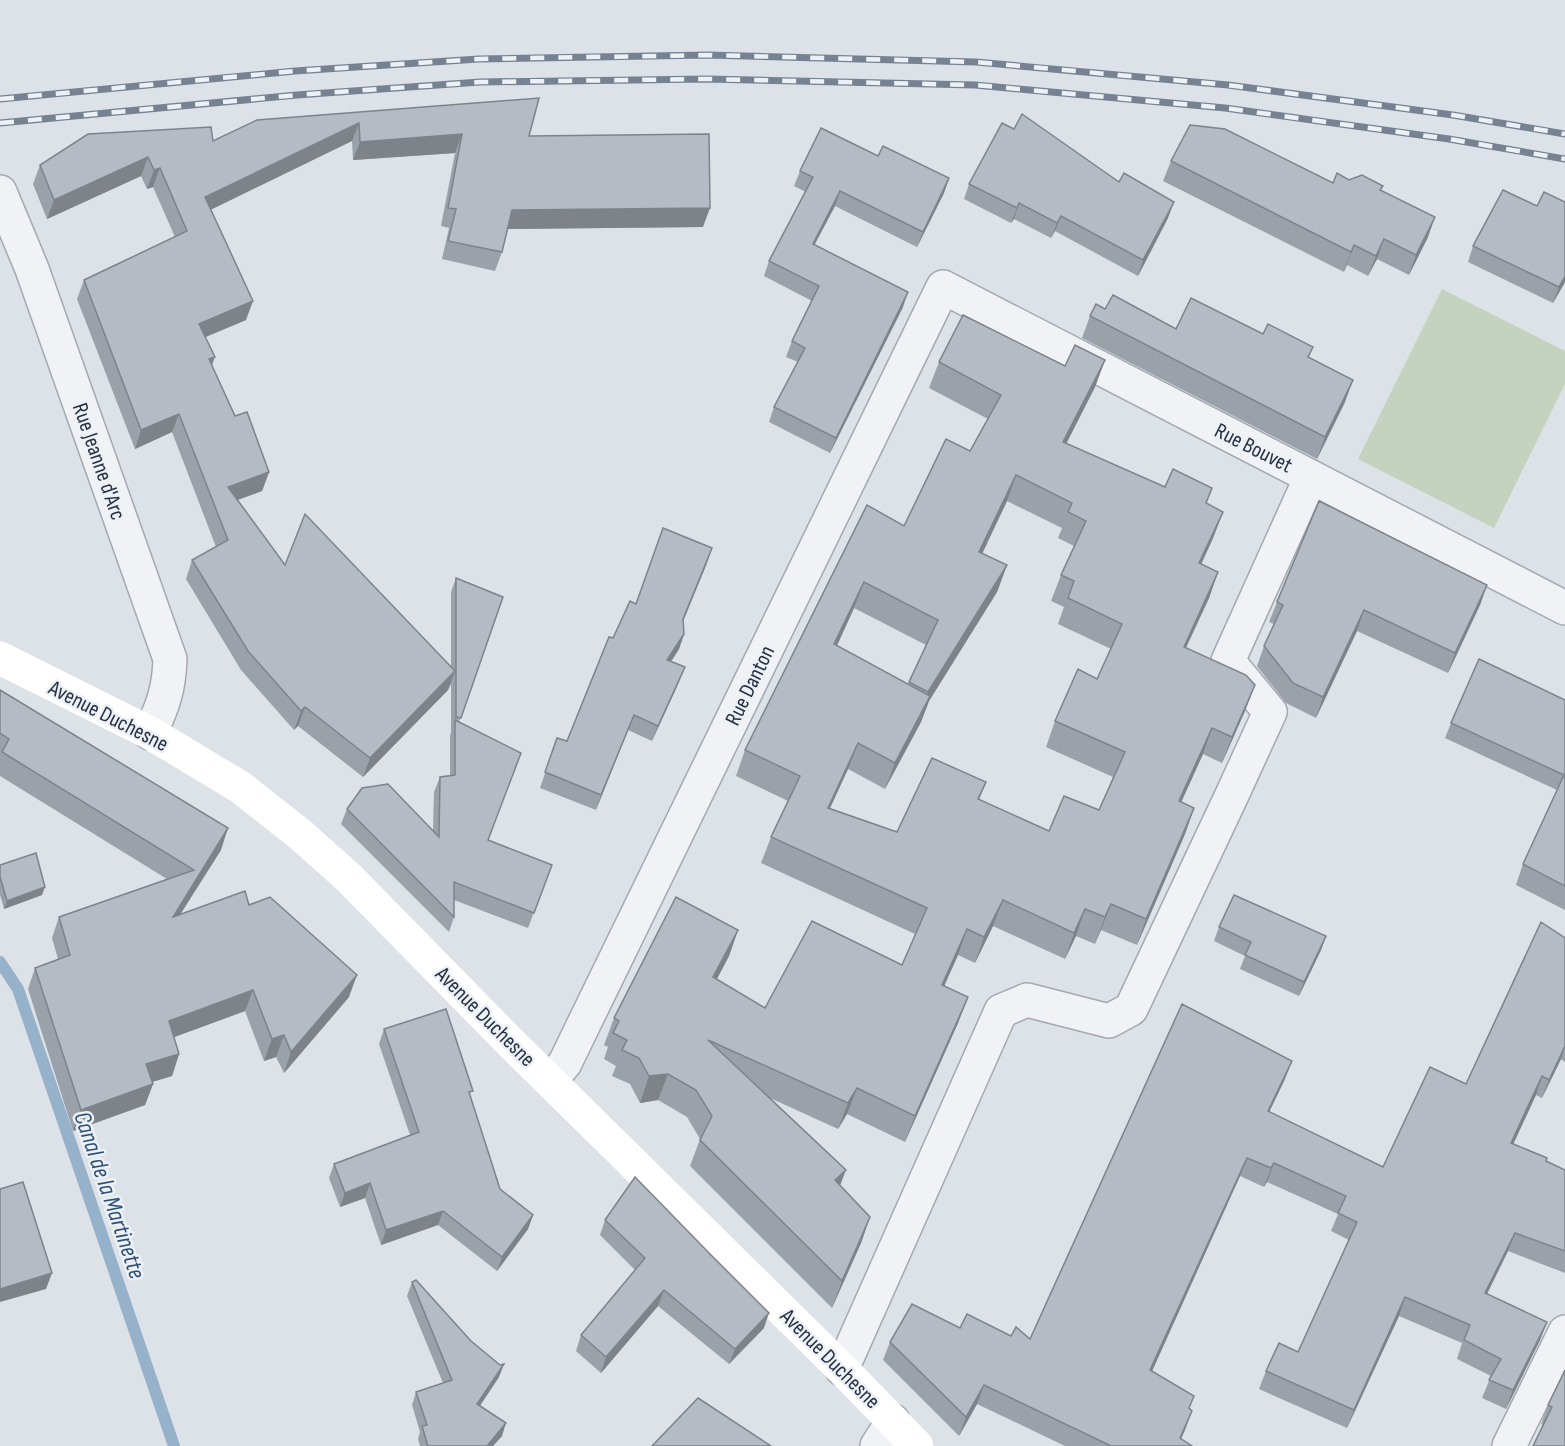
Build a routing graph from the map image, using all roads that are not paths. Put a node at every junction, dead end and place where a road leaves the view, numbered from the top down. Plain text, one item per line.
1 (0, 192) edge
2 (943, 287) joint
3 (1311, 477) junction
4 (1565, 608) edge
5 (0, 658) edge
6 (150, 733) junction
7 (551, 1080) junction
8 (1565, 1332) edge
9 (842, 1369) junction
10 (885, 1434) edge
11 (917, 1446) edge
12 (1509, 1446) edge

1 - 6 street, Rue Jeanne d'Arc
2 - 3 street, Rue Bouvet
2 - 7 street, Rue Danton
3 - 4 street, Rue Bouvet
3 - 9 street
5 - 6 main road, Avenue Duchesne
6 - 7 main road, Avenue Duchesne
7 - 9 main road, Avenue Duchesne
8 - 12 street
9 - 10 main road, Avenue Duchesne
10 - 11 main road, Avenue Duchesne

